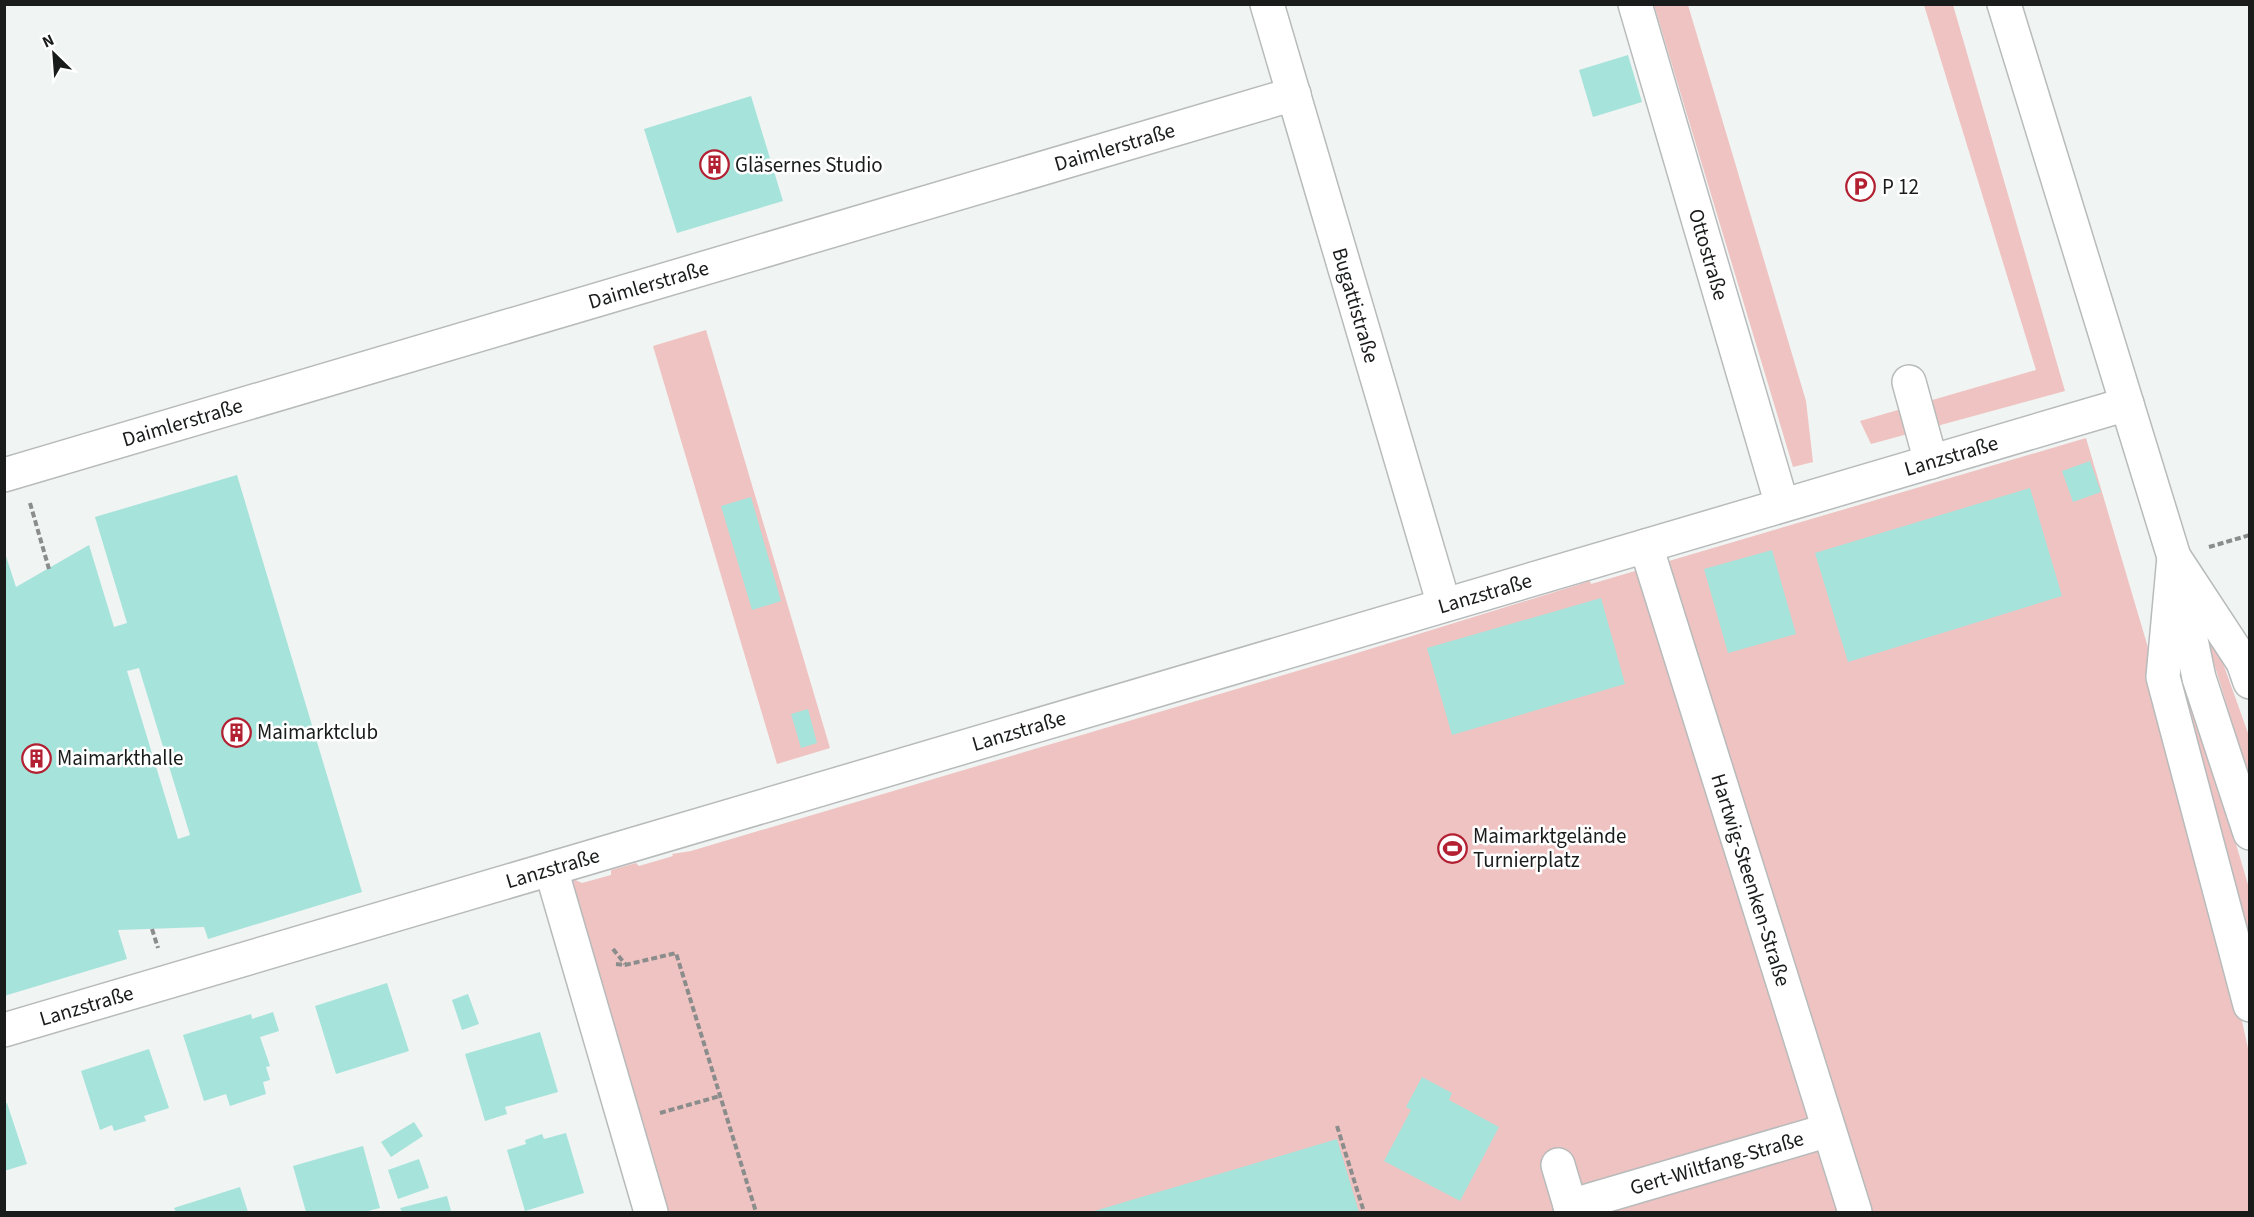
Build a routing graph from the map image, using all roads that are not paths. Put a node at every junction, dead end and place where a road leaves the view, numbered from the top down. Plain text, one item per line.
1 (1267, 4) edge
2 (1635, 4) edge
3 (2004, 4) edge
4 (1294, 94) junction
5 (1909, 382) dead end
6 (2127, 404) junction
7 (1931, 462) junction
8 (13, 472) edge
9 (1782, 505) junction
10 (1646, 546) junction
11 (2174, 557) junction
12 (1444, 605) junction
13 (2250, 682) edge
14 (2250, 833) edge
15 (551, 869) junction
16 (2250, 1005) edge
17 (4, 1030) edge
18 (1829, 1130) junction
19 (1558, 1164) dead end
20 (1571, 1209) edge
21 (651, 1212) edge
22 (1855, 1212) edge

1 - 4 lane, Bugattistraße
2 - 9 lane, Ottostraße
3 - 6 lane
4 - 8 lane, Daimlerstraße
4 - 12 lane, Bugattistraße
5 - 7 lane
6 - 7 lane, Lanzstraße
6 - 11 lane
7 - 9 lane, Lanzstraße
9 - 10 lane, Lanzstraße
10 - 12 lane, Lanzstraße
10 - 18 lane, Hartwig-Steenken-Straße
11 - 13 lane
11 - 14 lane
11 - 16 lane
12 - 15 lane, Lanzstraße
15 - 17 lane, Lanzstraße
15 - 21 lane
18 - 20 lane, Gert-Wiltfang-Straße
18 - 22 lane, Hartwig-Steenken-Straße
19 - 20 lane

